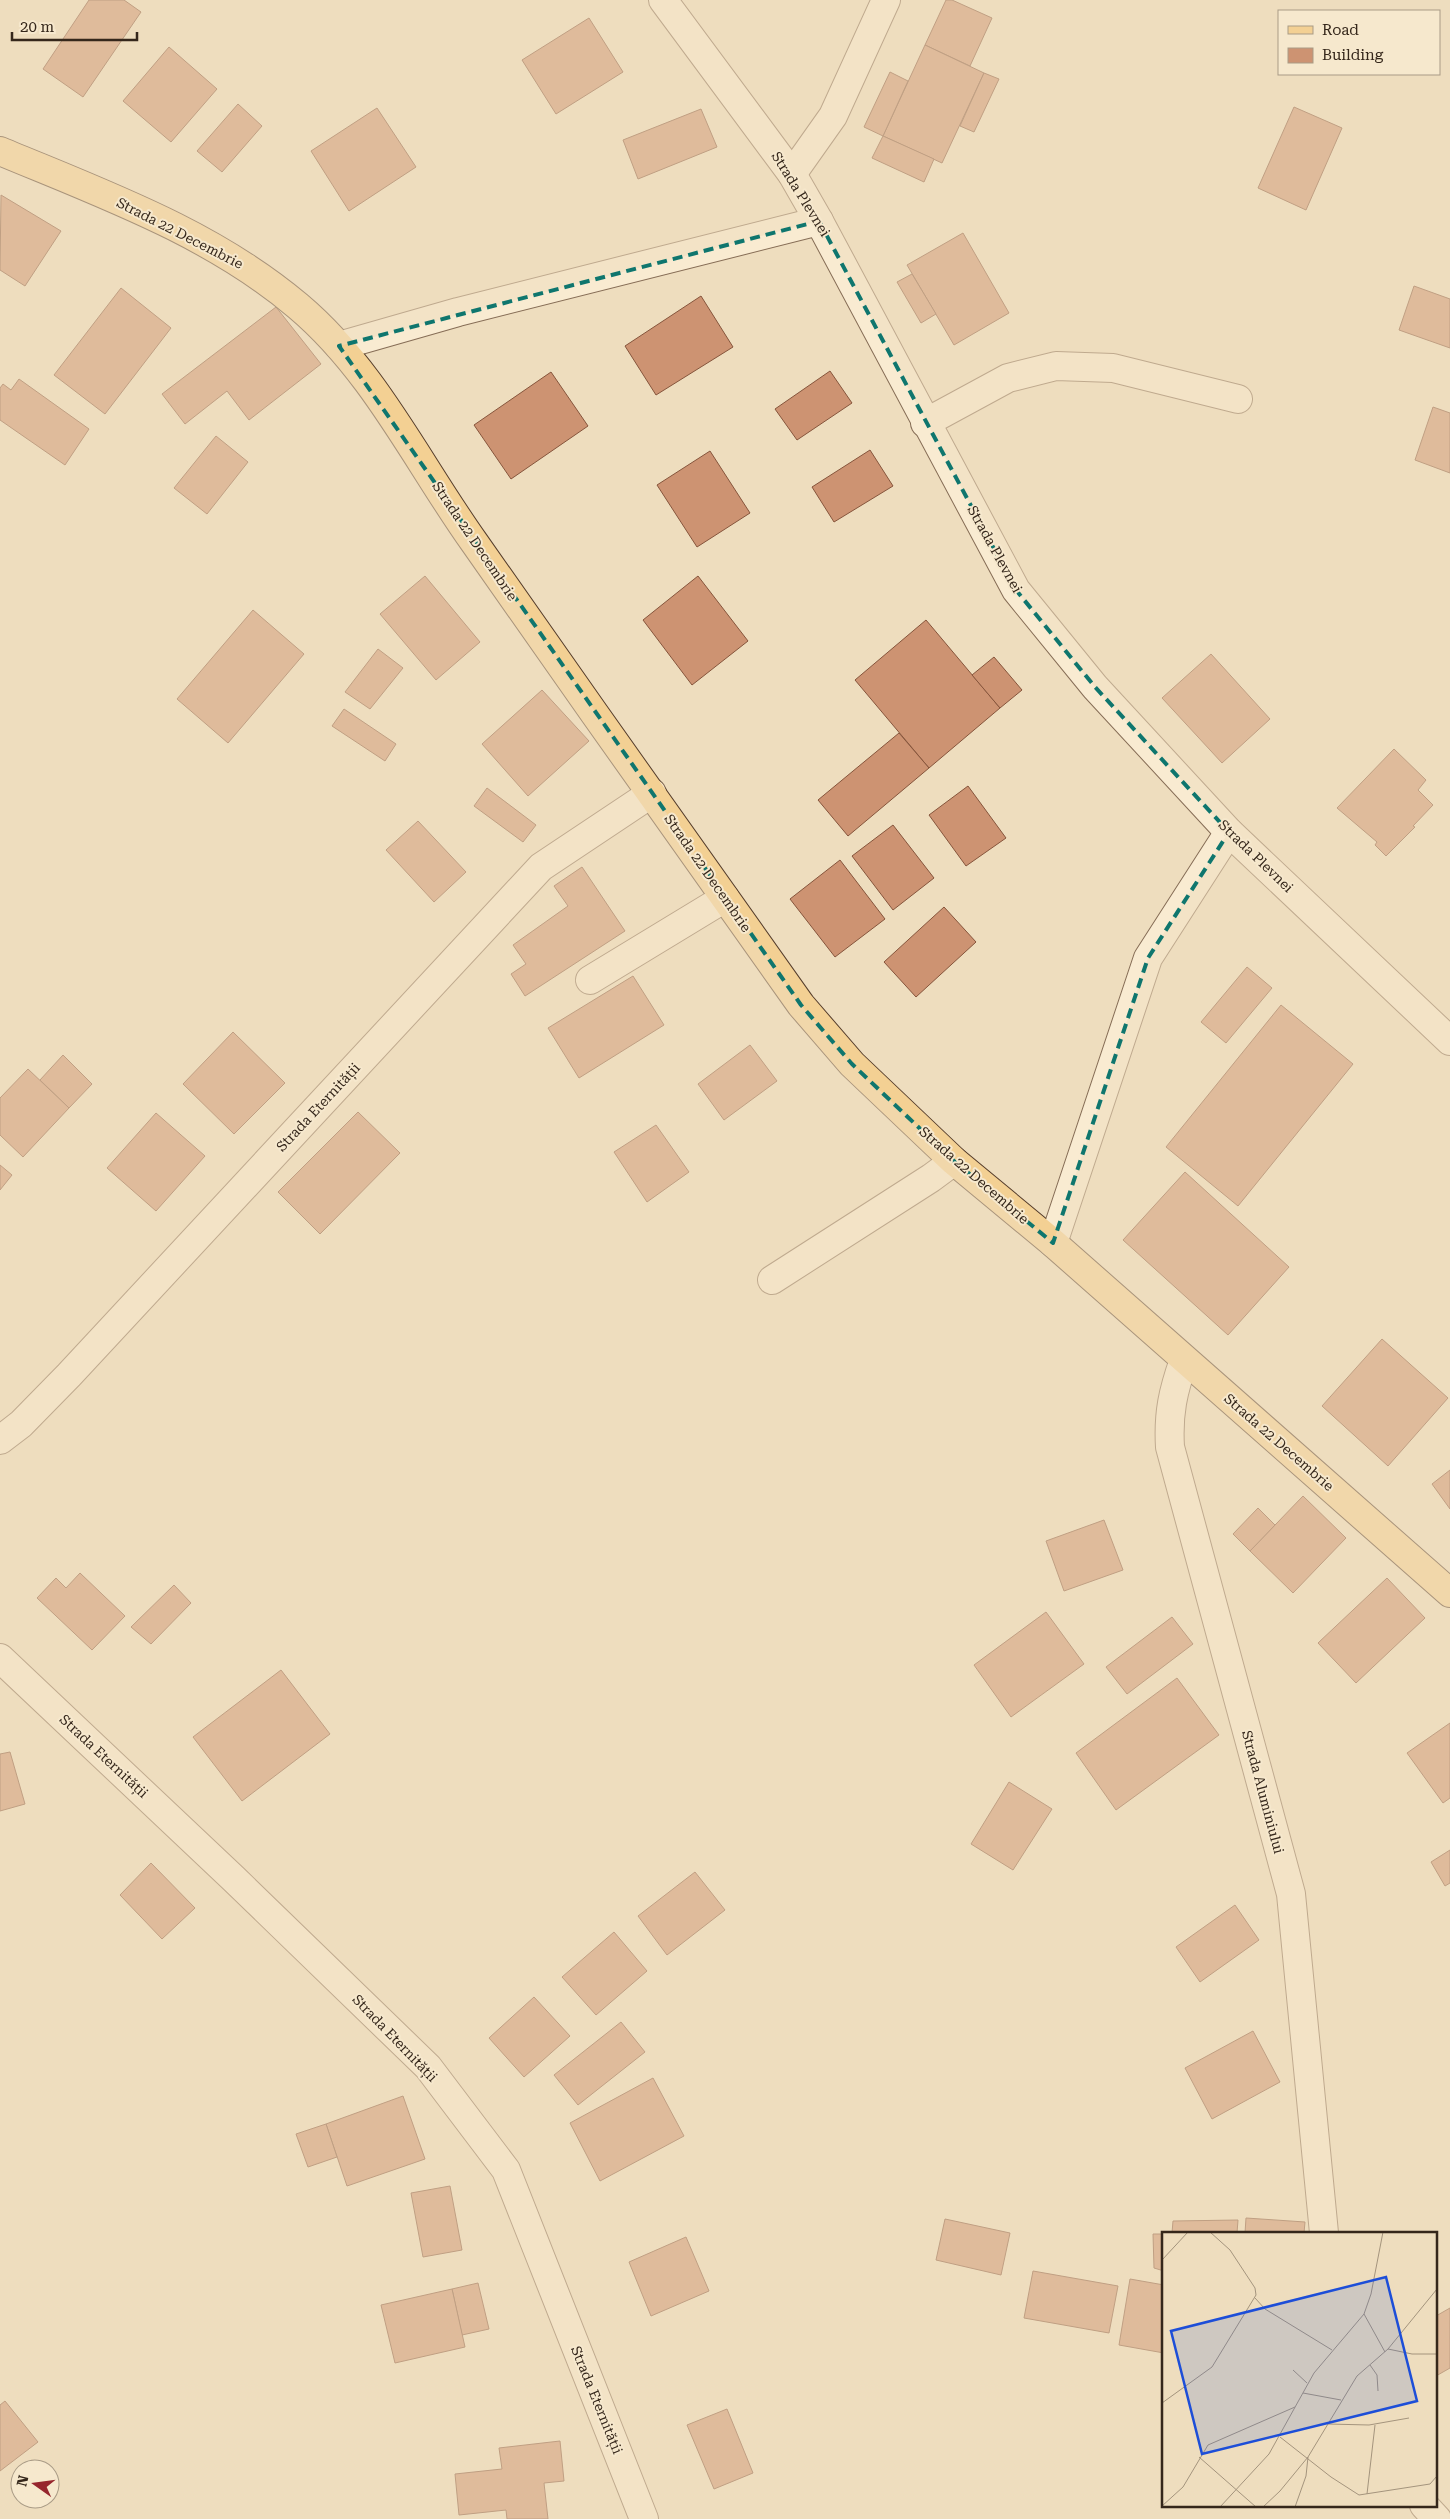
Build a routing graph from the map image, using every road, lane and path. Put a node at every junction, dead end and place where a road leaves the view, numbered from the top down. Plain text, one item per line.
1 (663, 0) edge
2 (886, 0) edge
3 (0, 151) edge
4 (792, 174) junction
5 (820, 221) junction
6 (340, 346) junction
7 (1238, 399) dead end
8 (926, 423) junction
9 (652, 793) junction
10 (1228, 832) junction
11 (725, 898) junction
12 (590, 980) dead end
13 (1450, 1041) edge
14 (954, 1161) junction
15 (1053, 1243) junction
16 (772, 1280) dead end
17 (1184, 1360) junction
18 (0, 1440) edge
19 (1450, 1593) edge
20 (0, 1658) edge
21 (1324, 2232) edge
22 (1425, 2506) edge
23 (644, 2519) edge
24 (1437, 2519) edge

1 - 4 street, Strada Plevnei
2 - 4 street
3 - 6 main road, Strada 22 Decembrie
4 - 5 street, Strada Plevnei
5 - 6 street
5 - 8 street, Strada Plevnei
6 - 9 main road, Strada 22 Decembrie
7 - 8 street
8 - 10 street, Strada Plevnei
9 - 11 main road, Strada 22 Decembrie
9 - 18 street, Strada Eternității
10 - 13 street, Strada Plevnei
10 - 15 street
11 - 12 street
11 - 14 main road, Strada 22 Decembrie
14 - 15 main road, Strada 22 Decembrie
14 - 16 street
15 - 17 main road, Strada 22 Decembrie
17 - 19 main road, Strada 22 Decembrie
17 - 21 street, Strada Aluminiului
20 - 23 street, Strada Eternității
22 - 24 street

